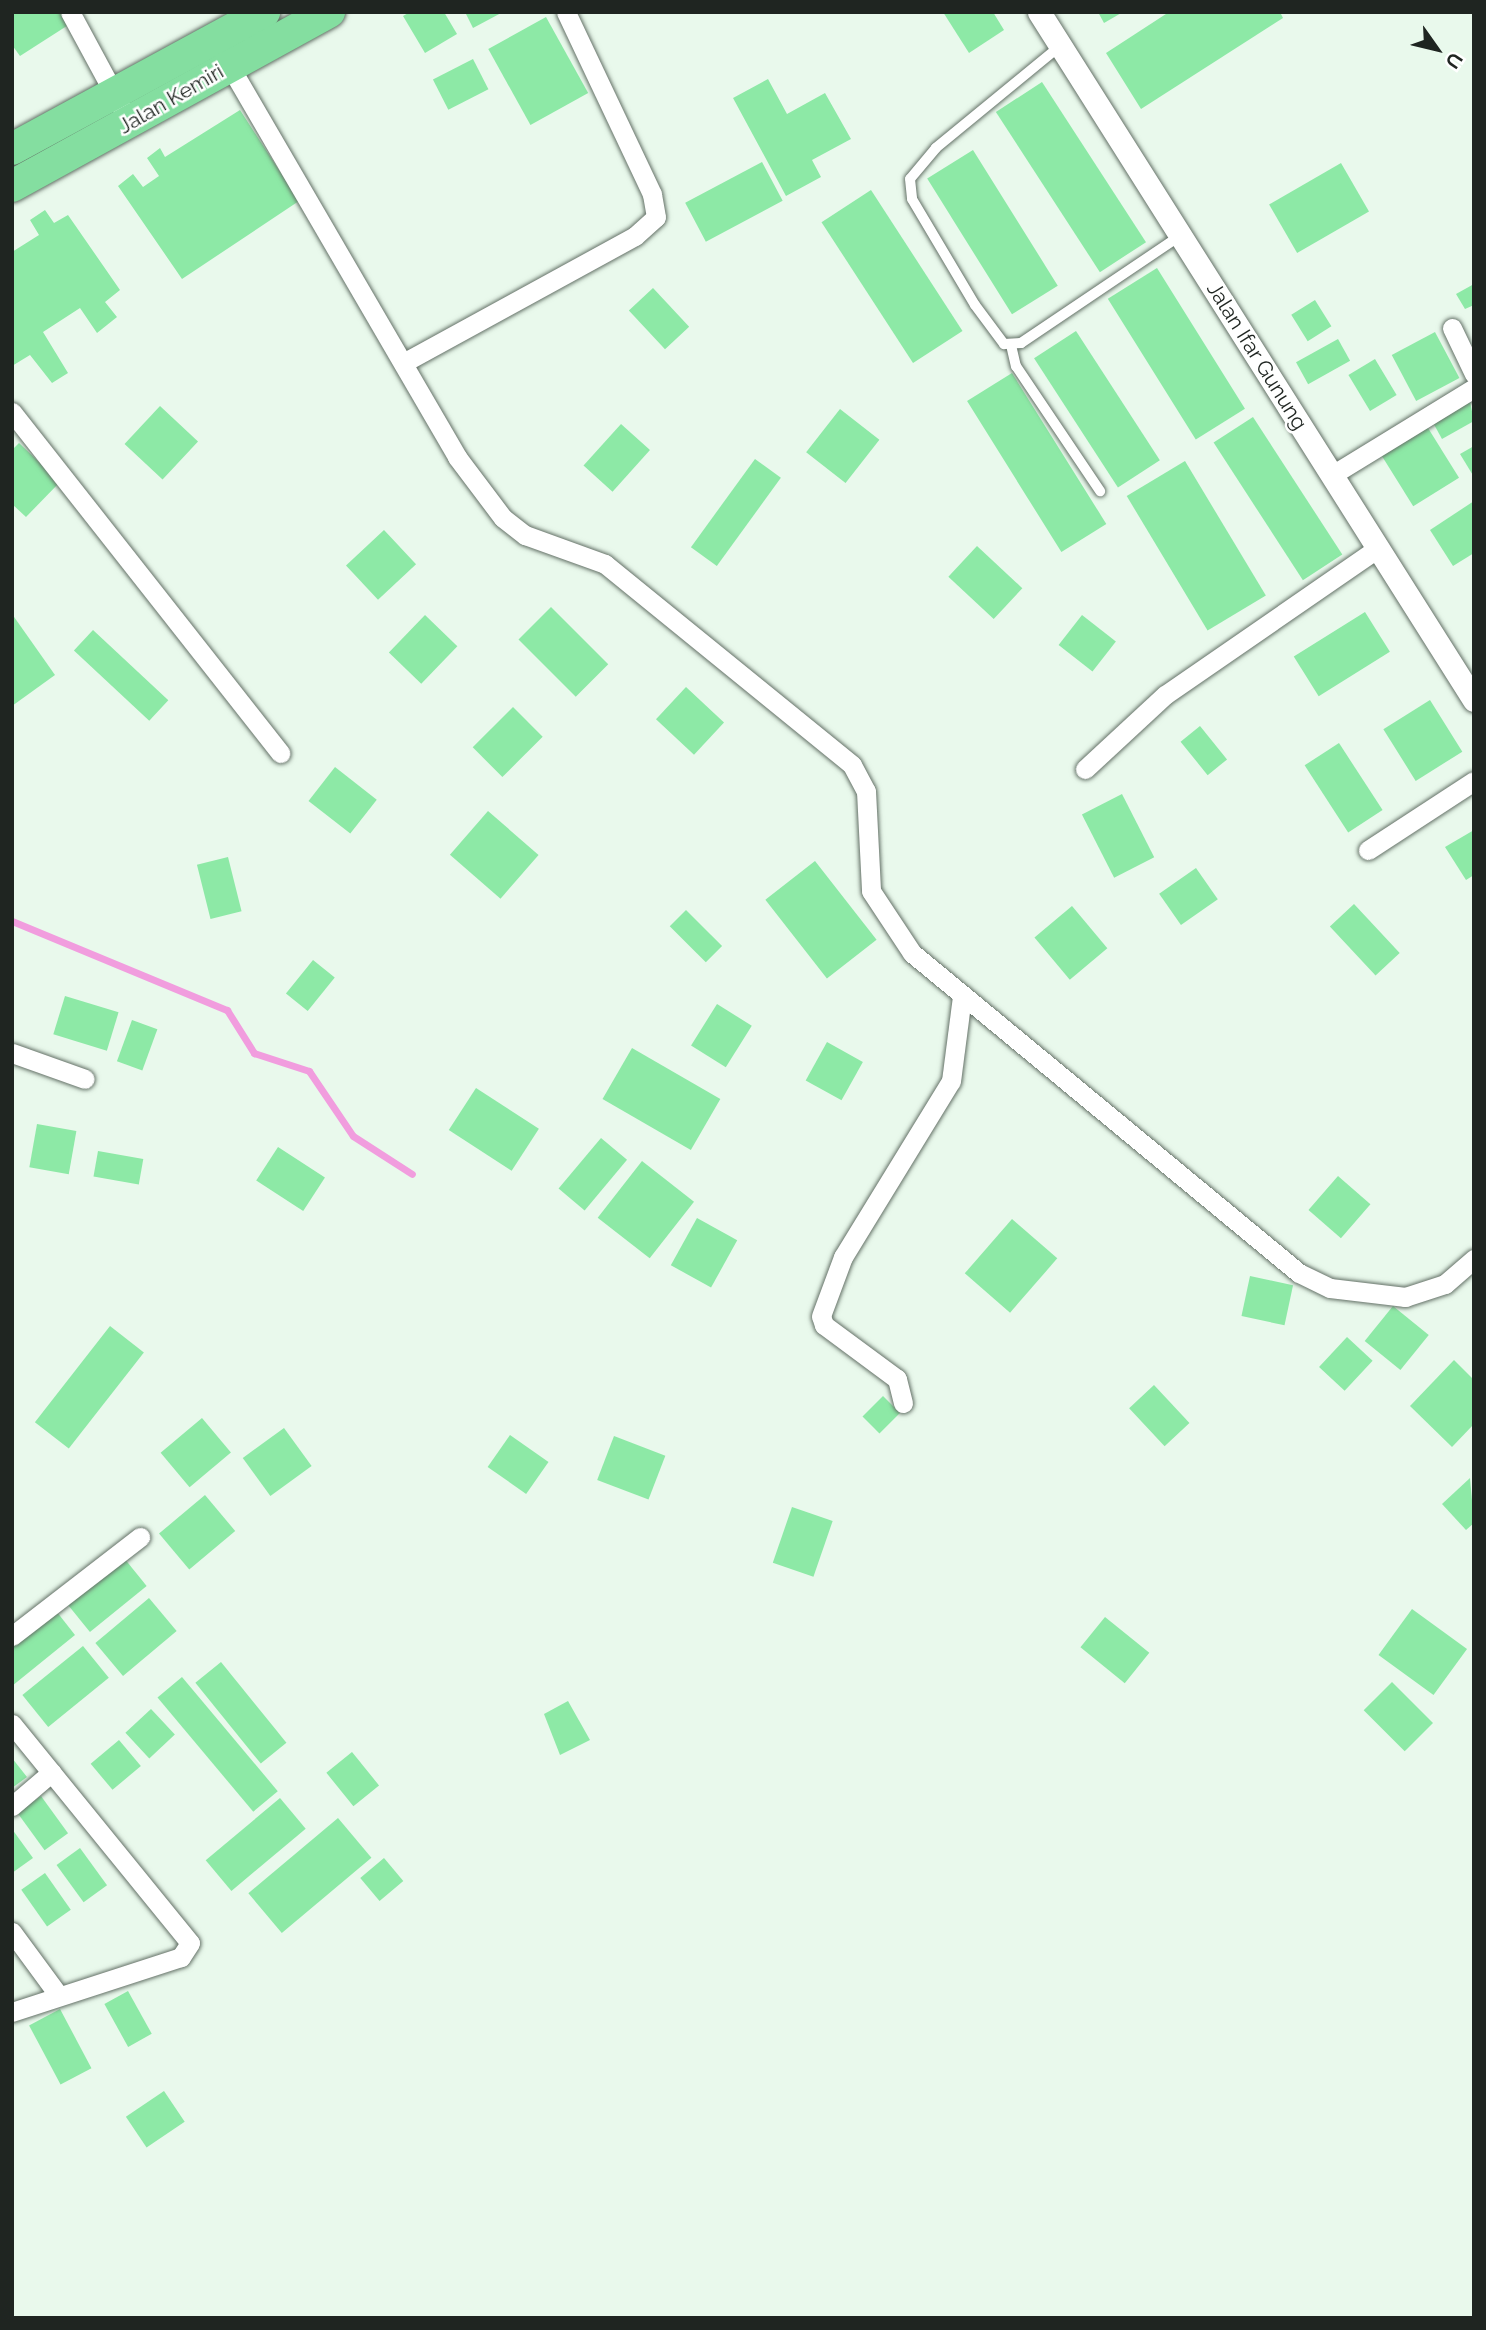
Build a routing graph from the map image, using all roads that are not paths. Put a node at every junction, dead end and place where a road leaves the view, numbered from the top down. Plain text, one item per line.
1 (70, 12) edge
2 (264, 12) edge
3 (330, 12) edge
4 (566, 12) edge
5 (1039, 12) edge
6 (1060, 46) junction
7 (222, 52) junction
8 (116, 94) junction
9 (130, 123) junction
10 (12, 149) edge
11 (12, 186) edge
12 (1182, 235) junction
13 (1452, 328) dead end
14 (1011, 345) junction
15 (403, 363) junction
16 (1474, 374) edge
17 (1474, 388) edge
18 (12, 412) edge
19 (1332, 475) junction
20 (1100, 491) dead end
21 (1378, 548) junction
22 (1474, 700) edge
23 (280, 752) dead end
24 (1085, 769) dead end
25 (1474, 781) edge
26 (1368, 850) dead end
27 (962, 996) junction
28 (12, 1053) edge
29 (85, 1079) dead end
30 (1474, 1259) edge
31 (903, 1403) dead end
32 (140, 1537) dead end
33 (12, 1636) edge
34 (12, 1724) edge
35 (52, 1772) junction
36 (12, 1806) edge
37 (12, 1932) edge
38 (59, 1996) junction
39 (12, 2012) edge

1 - 8 street
2 - 7 highway, Jalan Kemiri
3 - 7 highway, Jalan Kemiri
4 - 15 street
5 - 6 street, Jalan Ifar Gunung
6 - 12 street, Jalan Ifar Gunung
6 - 14 lane
7 - 8 highway, Jalan Kemiri
7 - 9 highway, Jalan Kemiri
7 - 15 street
8 - 9 street
8 - 10 highway, Jalan Kemiri
9 - 11 highway, Jalan Kemiri
12 - 14 lane
12 - 19 street, Jalan Ifar Gunung
13 - 16 street
14 - 20 lane
15 - 27 street
17 - 19 street
18 - 23 street
19 - 21 street, Jalan Ifar Gunung
21 - 22 street, Jalan Ifar Gunung
21 - 24 street
25 - 26 street
27 - 30 street
27 - 31 street
28 - 29 street
32 - 33 street
34 - 35 street
35 - 36 street
35 - 38 street
37 - 38 street
38 - 39 street

